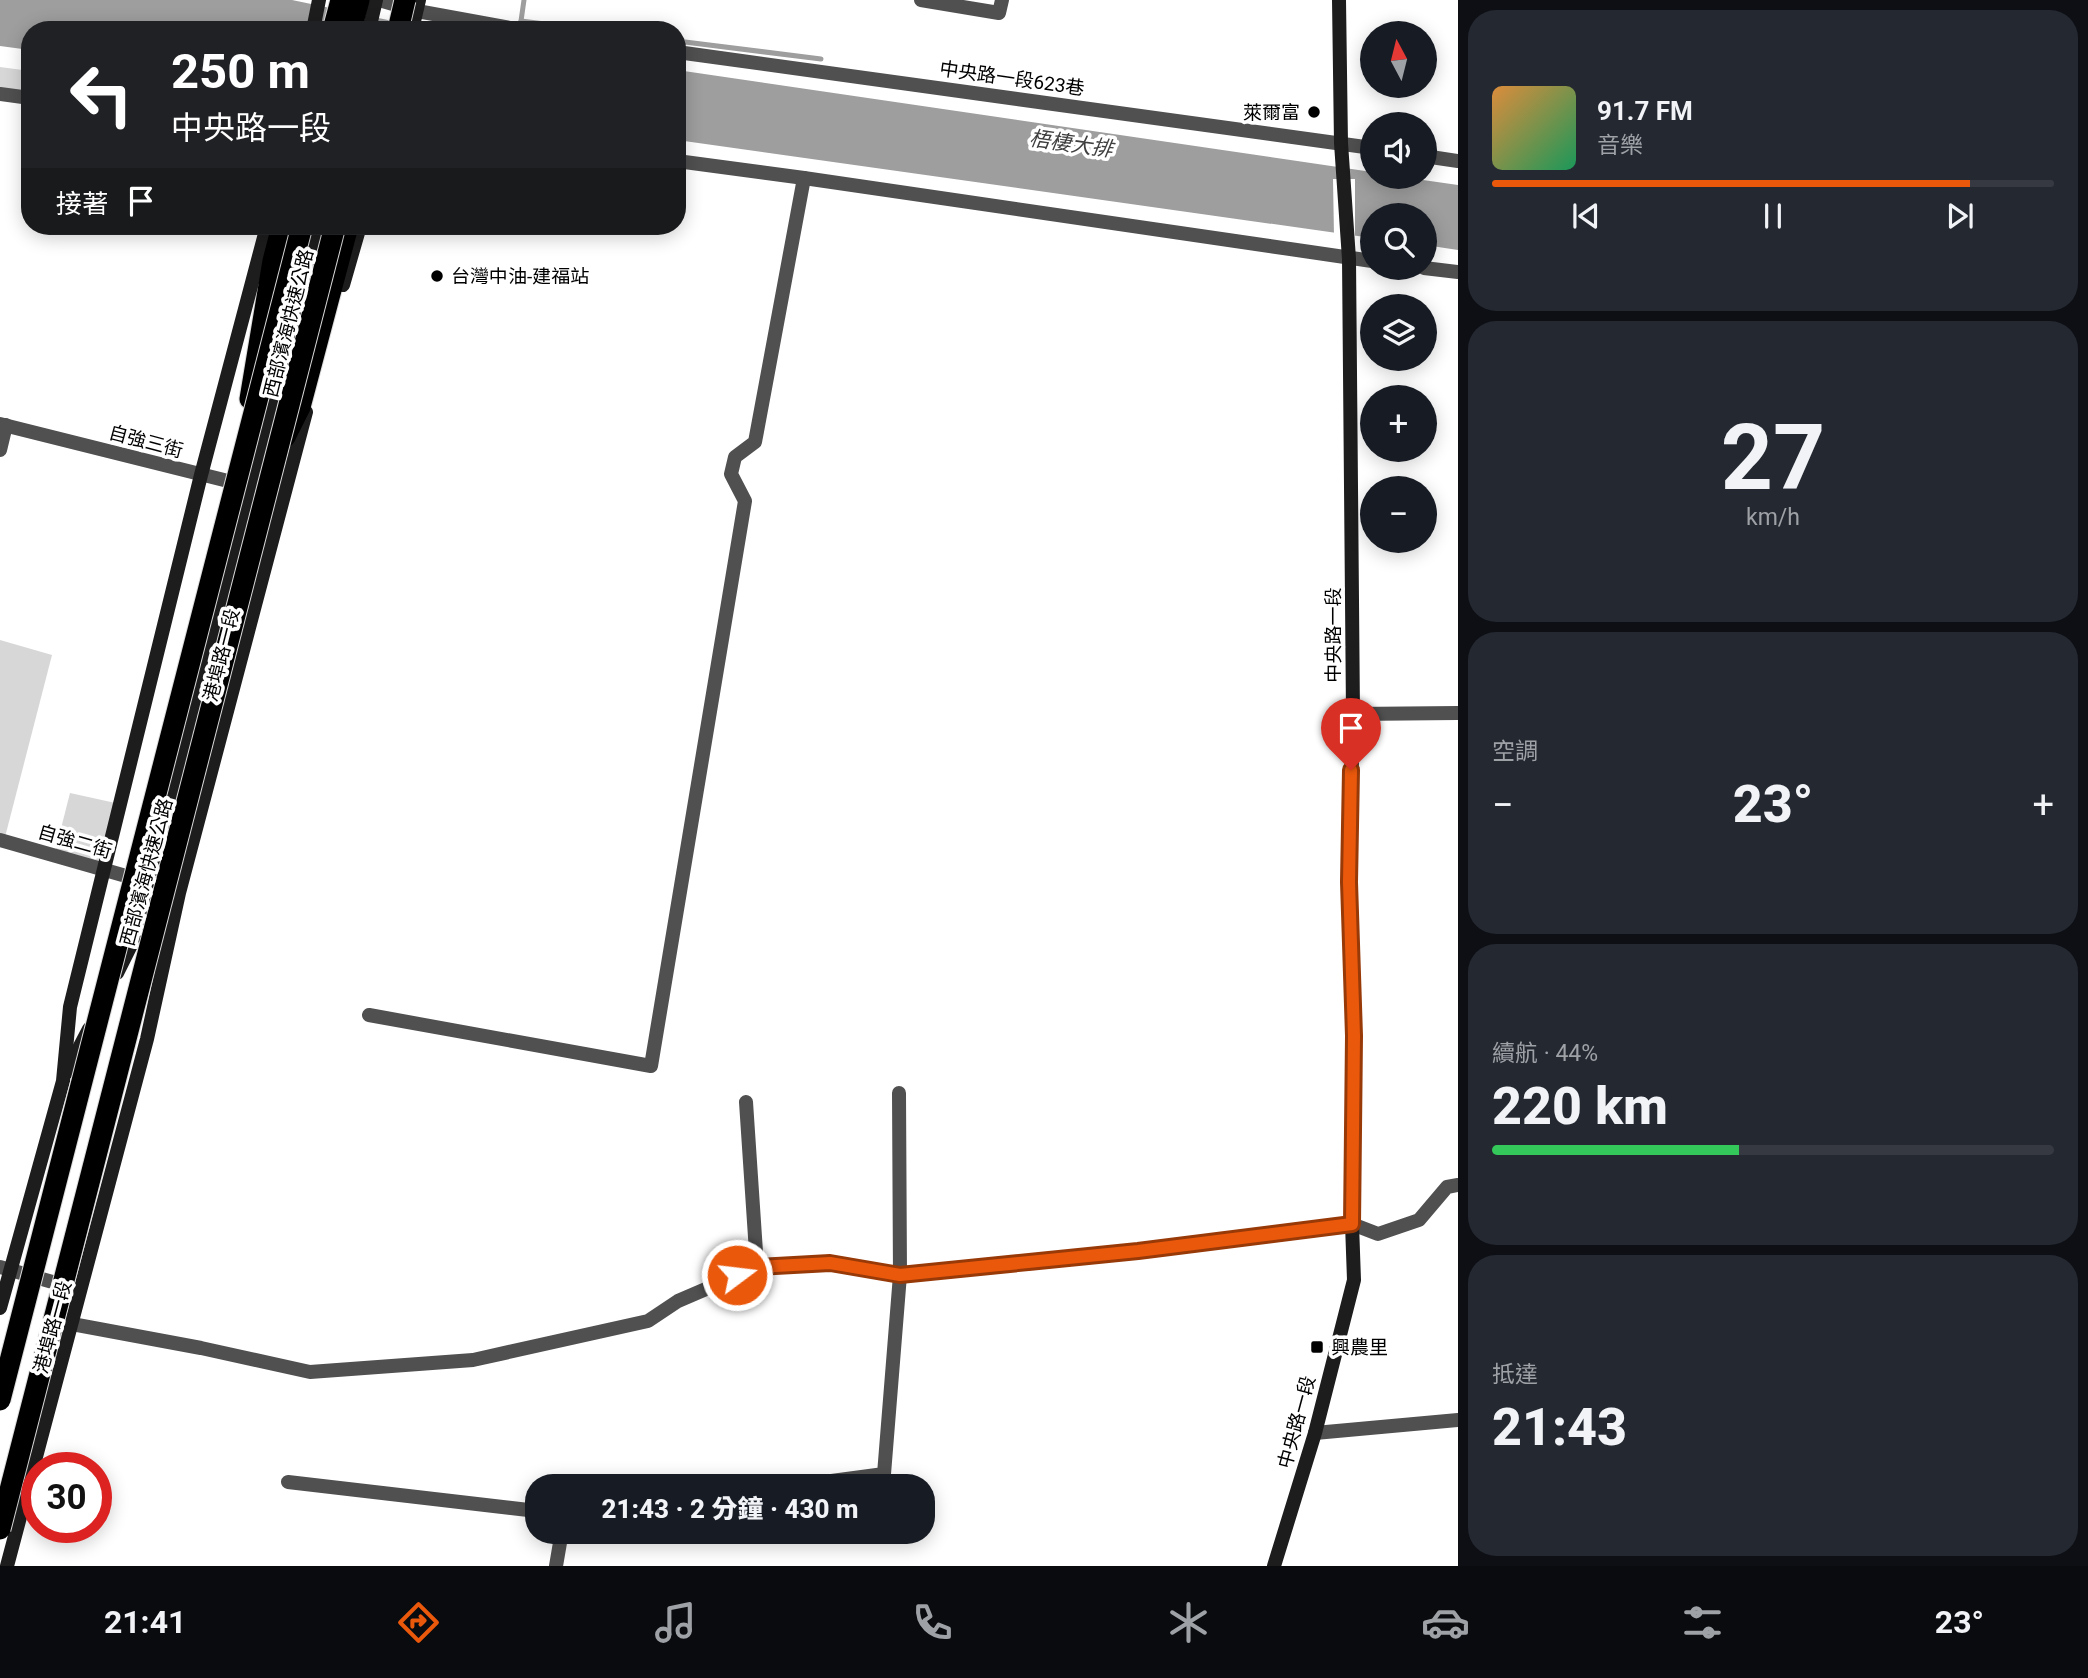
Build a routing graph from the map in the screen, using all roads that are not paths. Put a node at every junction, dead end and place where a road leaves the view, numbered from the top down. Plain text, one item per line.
1 (319, 0) edge
2 (341, 0) edge
3 (359, 0) edge
4 (377, 0) edge
5 (392, 0) edge
6 (921, 0) edge
7 (1002, 0) edge
8 (1339, 0) edge
9 (414, 4) edge
10 (315, 21) edge
11 (335, 21) edge
12 (353, 21) edge
13 (371, 21) edge
14 (387, 21) edge
15 (404, 21) edge
16 (484, 21) edge
17 (686, 53) edge
18 (0, 94) edge
19 (21, 97) edge
20 (1342, 143) junction
21 (1360, 146) edge
22 (1437, 158) edge
23 (1458, 161) edge
24 (686, 162) edge
25 (804, 178) junction
26 (265, 235) edge
27 (280, 235) edge
28 (300, 235) edge
29 (318, 235) edge
30 (333, 235) edge
31 (346, 235) edge
32 (357, 235) edge
33 (1349, 259) junction
34 (1360, 260) edge
35 (1437, 270) edge
36 (1458, 272) edge
37 (3, 425) edge
38 (246, 445) junction
39 (280, 448) junction
40 (0, 450) edge
41 (201, 475) junction
42 (253, 488) junction
43 (282, 496) junction
44 (1458, 713) edge
45 (1353, 714) junction
46 (0, 840) edge
47 (103, 869) junction
48 (149, 882) junction
49 (179, 893) junction
50 (134, 939) junction
51 (369, 1015) dead end
52 (63, 1081) junction
53 (899, 1093) dead end
54 (131, 1097) junction
55 (746, 1102) dead end
56 (1458, 1185) edge
57 (1352, 1224) junction
58 (757, 1267) junction
59 (5, 1269) edge
60 (900, 1275) junction
61 (81, 1290) junction
62 (0, 1308) edge
63 (72, 1324) junction
64 (0, 1400) edge
65 (1458, 1420) edge
66 (1315, 1433) junction
67 (884, 1474) edge
68 (288, 1482) dead end
69 (525, 1510) edge
70 (0, 1529) edge
71 (560, 1544) edge
72 (7, 1566) edge
73 (556, 1566) edge
74 (1274, 1566) edge

1 - 10 street
2 - 11 highway
3 - 12 highway
4 - 9 street
4 - 13 street
5 - 14 highway
6 - 7 street
8 - 20 street
9 - 15 highway, bridge
9 - 16 street
17 - 20 street, 中央路一段623巷
18 - 19 street
20 - 21 street, 中央路一段623巷
20 - 33 street, 中央路一段
22 - 23 street
24 - 25 street
25 - 33 street
25 - 51 street
26 - 41 street, 港埠路一段
27 - 38 highway, bridge
28 - 38 highway, 西部濱海快速公路, bridge
29 - 42 street, 港埠路一段
30 - 39 highway, 西部濱海快速公路, bridge
31 - 39 highway
32 - 43 street, 港埠路一段
33 - 34 street
33 - 45 street, 中央路一段
35 - 36 street
37 - 40 street
37 - 41 street, 自強三街
38 - 64 highway, 西部濱海快速公路, bridge
39 - 70 highway, 西部濱海快速公路, bridge
41 - 42 street, 自強三街
41 - 47 street, 港埠路一段
42 - 43 street, 自強三街
42 - 48 street, 港埠路一段
43 - 49 street, 港埠路一段
44 - 45 street
45 - 57 street, 中央路一段
46 - 47 street, 自強二街
47 - 48 street, 自強二街
47 - 52 street, 港埠路一段
48 - 49 street, 自強二街
48 - 50 street, 港埠路一段
49 - 54 street, 港埠路一段
50 - 52 street, 港埠路一段
50 - 54 street, 港埠路一段
52 - 59 street, 港埠路一段
53 - 60 street
54 - 61 street, 港埠路一段
55 - 58 street
56 - 57 street
57 - 60 street
57 - 66 street, 中央路一段
58 - 60 street
58 - 63 street
59 - 61 street
59 - 62 street, 港埠路一段
60 - 67 street
61 - 63 street, 港埠路一段
63 - 72 street, 港埠路一段
65 - 66 street
66 - 74 street, 中央路一段
68 - 69 street
71 - 73 street

